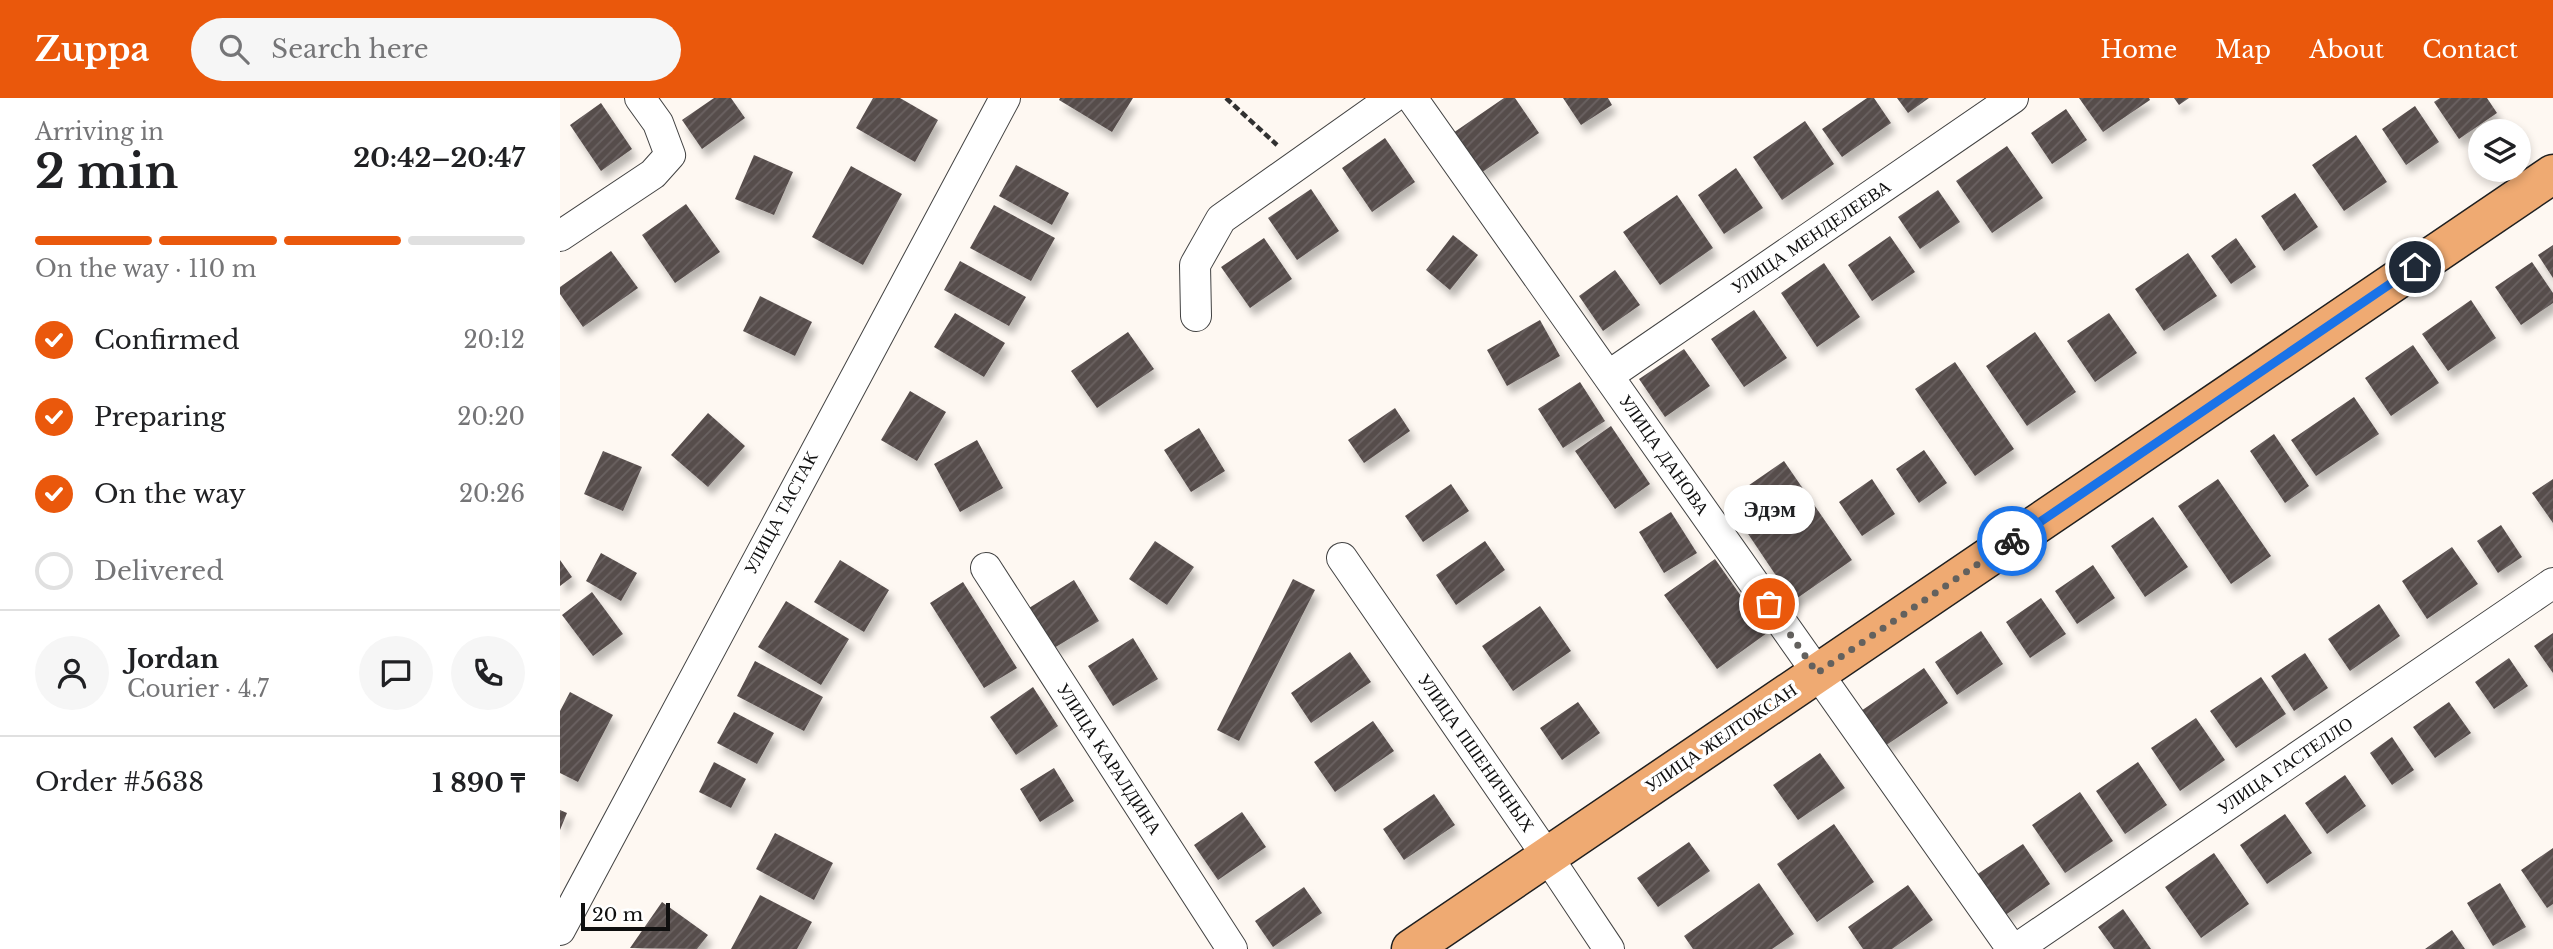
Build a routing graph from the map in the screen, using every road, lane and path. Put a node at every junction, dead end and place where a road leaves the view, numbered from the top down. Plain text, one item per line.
1 (640, 98) edge
2 (1005, 98) edge
3 (1226, 98) edge
4 (1392, 98) edge
5 (1412, 98) edge
6 (2013, 98) edge
7 (1298, 164) junction
8 (2553, 174) edge
9 (560, 236) edge
10 (1196, 316) dead end
11 (1608, 376) junction
12 (1342, 558) dead end
13 (986, 568) dead end
14 (2553, 583) edge
15 (1817, 673) junction
16 (1547, 856) junction
17 (560, 930) edge
18 (1232, 949) edge
19 (1410, 949) edge
20 (1609, 949) edge
21 (2014, 949) edge

1 - 9 street
2 - 17 street, УЛИЦА ТАСТАК
3 - 7 path
4 - 7 street
5 - 11 street, УЛИЦА ДАНОВА
6 - 11 street, УЛИЦА МЕНДЕЛЕЕВА
7 - 10 street
8 - 15 main road, УЛИЦА ЖЕЛТОКСАН
11 - 15 street, УЛИЦА ДАНОВА
12 - 16 street, УЛИЦА ПШЕНИЧНЫХ
13 - 18 street, УЛИЦА КАРАЛДИНА
14 - 21 street, УЛИЦА ГАСТЕЛЛО
15 - 16 main road, УЛИЦА ЖЕЛТОКСАН
15 - 21 street, УЛИЦА ДАНОВА
16 - 19 main road, УЛИЦА ЖЕЛТОКСАН
16 - 20 street, УЛИЦА ПШЕНИЧНЫХ

